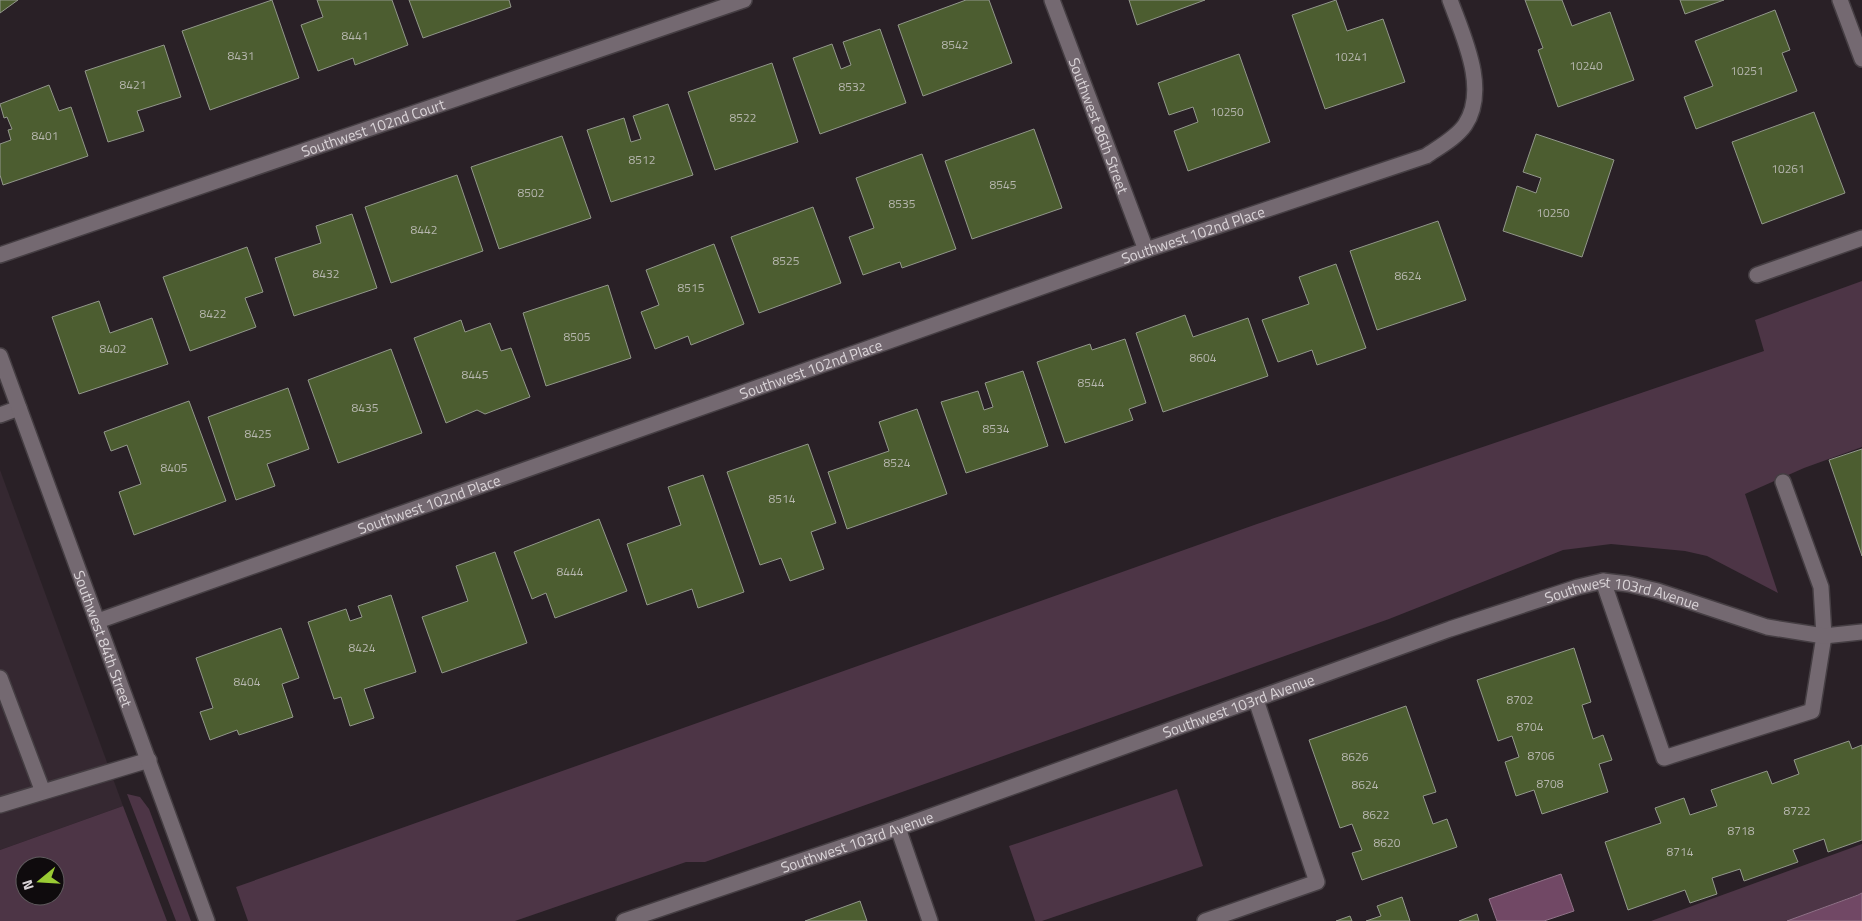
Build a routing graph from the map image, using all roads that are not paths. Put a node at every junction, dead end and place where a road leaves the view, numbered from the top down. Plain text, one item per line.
1 (744, 0) edge
2 (1052, 0) edge
3 (1450, 0) edge
4 (1840, 0) edge
5 (1862, 59) edge
6 (1862, 238) edge
7 (1146, 250) junction
8 (0, 255) edge
9 (1757, 275) dead end
10 (0, 356) edge
11 (19, 408) junction
12 (0, 415) edge
13 (1783, 482) dead end
14 (1603, 581) junction
15 (98, 620) junction
16 (1862, 632) edge
17 (1824, 636) junction
18 (0, 678) edge
19 (1256, 700) junction
20 (149, 760) junction
21 (43, 792) junction
22 (0, 805) edge
23 (898, 828) junction
24 (206, 921) edge
25 (624, 921) edge
26 (930, 921) edge
27 (1205, 921) edge

1 - 8 street, Southwest 102nd Court
2 - 7 street, Southwest 86th Street
3 - 7 street, Southwest 102nd Place
4 - 5 street
6 - 9 street
7 - 15 street, Southwest 102nd Place
10 - 11 street, Southwest 84th Street
11 - 12 street
11 - 15 street, Southwest 84th Street
13 - 17 street
14 - 17 street, Southwest 103rd Avenue
14 - 17 street
14 - 19 street, Southwest 103rd Avenue
15 - 20 street, Southwest 84th Street
16 - 17 street, Southwest 103rd Avenue
18 - 21 street
19 - 23 street, Southwest 103rd Avenue
19 - 27 street
20 - 21 street
20 - 24 street, Southwest 84th Street
21 - 22 street
23 - 25 street, Southwest 103rd Avenue
23 - 26 street

